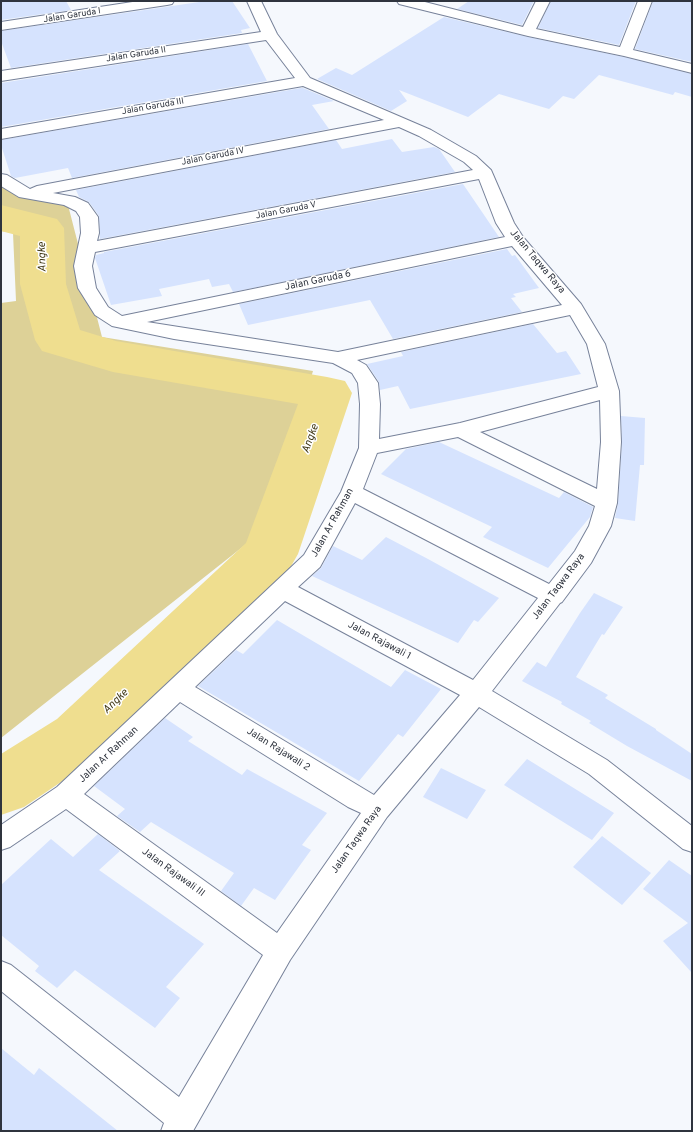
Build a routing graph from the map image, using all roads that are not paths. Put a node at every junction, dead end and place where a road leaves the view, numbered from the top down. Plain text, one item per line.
1 (167, 1) edge
2 (254, 1) edge
3 (404, 1) edge
4 (543, 1) edge
5 (645, 1) edge
6 (446, 5) edge
7 (1, 26) edge
8 (528, 32) junction
9 (270, 35) junction
10 (625, 52) junction
11 (692, 69) edge
12 (1, 76) edge
13 (305, 81) junction
14 (401, 122) junction
15 (1, 134) edge
16 (485, 173) junction
17 (1, 179) edge
18 (25, 193) junction
19 (516, 240) junction
20 (86, 248) junction
21 (575, 308) junction
22 (120, 322) junction
23 (338, 358) junction
24 (609, 391) junction
25 (460, 430) junction
26 (369, 448) junction
27 (351, 492) junction
28 (606, 503) junction
29 (282, 589) junction
30 (554, 596) junction
31 (179, 689) junction
32 (476, 693) junction
33 (66, 795) junction
34 (378, 809) junction
35 (1, 839) edge
36 (692, 841) edge
37 (280, 951) junction
38 (1, 974) edge
39 (179, 1125) edge

1 - 7 street, Jalan Garuda I
2 - 9 street, Jalan Taqwa Raya
3 - 6 street
4 - 8 street
5 - 10 street
6 - 8 street
8 - 10 street
9 - 12 street, Jalan Garuda II
9 - 13 street, Jalan Taqwa Raya
10 - 11 street
13 - 14 street, Jalan Taqwa Raya
13 - 15 street, Jalan Garuda III
14 - 16 street, Jalan Taqwa Raya
14 - 18 street, Jalan Garuda IV
16 - 19 street, Jalan Taqwa Raya
16 - 20 street, Jalan Garuda V
17 - 18 street, Jalan Ar Rahman
18 - 20 street, Jalan Ar Rahman
19 - 21 street, Jalan Taqwa Raya
19 - 22 street, Jalan Garuda 6
20 - 22 street, Jalan Ar Rahman
21 - 23 street
21 - 24 street, Jalan Taqwa Raya
22 - 23 street, Jalan Ar Rahman
23 - 26 street, Jalan Ar Rahman
24 - 25 street
24 - 28 street, Jalan Taqwa Raya
25 - 26 street
25 - 28 street
26 - 27 street, Jalan Ar Rahman
27 - 29 street, Jalan Ar Rahman
27 - 30 street
28 - 30 street, Jalan Taqwa Raya
29 - 31 street, Jalan Ar Rahman
29 - 32 street, Jalan Rajawali 1
30 - 32 street, Jalan Taqwa Raya
31 - 33 street, Jalan Ar Rahman
31 - 34 street, Jalan Rajawali 2
32 - 34 street, Jalan Taqwa Raya
32 - 36 street, Jalan Rajawali 1
33 - 35 street, Jalan Ar Rahman
33 - 37 street, Jalan Rajawali III
34 - 37 street, Jalan Taqwa Raya
37 - 39 street, Jalan Taqwa Raya
38 - 39 street

